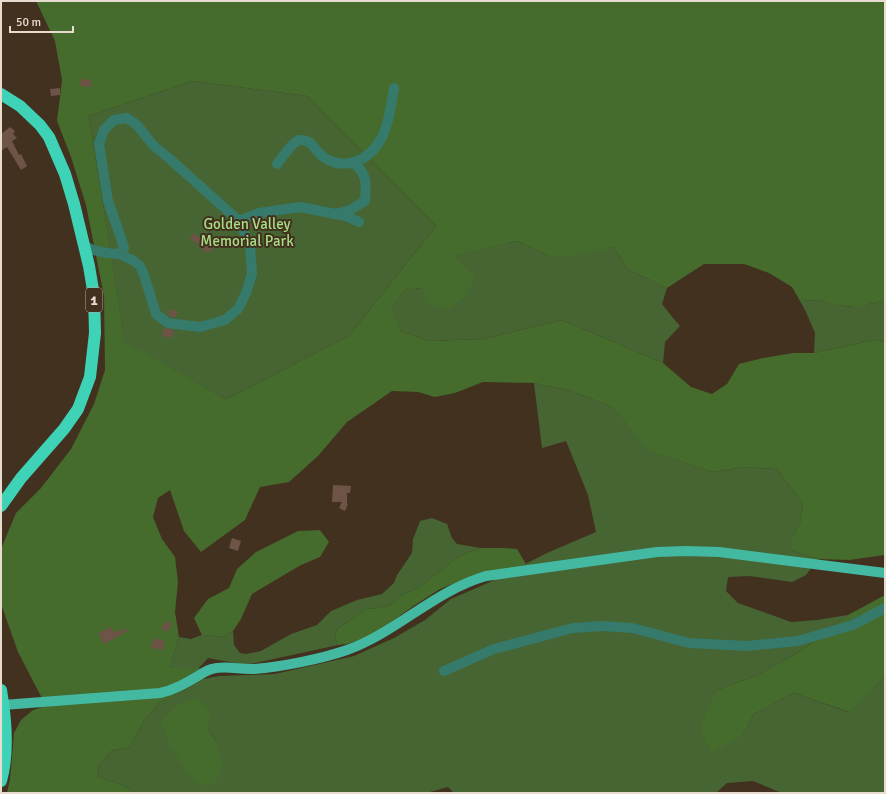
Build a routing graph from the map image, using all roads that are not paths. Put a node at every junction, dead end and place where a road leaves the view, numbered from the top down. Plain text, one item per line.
1 (394, 88) dead end
2 (1, 94) edge
3 (353, 163) junction
4 (277, 164) dead end
5 (335, 214) junction
6 (238, 221) junction
7 (358, 222) dead end
8 (84, 246) junction
9 (120, 254) junction
10 (1, 506) edge
11 (885, 573) edge
12 (885, 608) edge
13 (444, 671) dead end
14 (1, 690) edge
15 (3, 705) junction
16 (1, 781) edge

1 - 3 lane
2 - 8 highway, 1
3 - 4 lane
3 - 5 lane
5 - 6 lane
5 - 7 lane
6 - 9 lane
6 - 9 lane
8 - 9 lane
8 - 10 highway, 1
11 - 15 main road
12 - 13 lane
14 - 15 highway
15 - 16 highway

